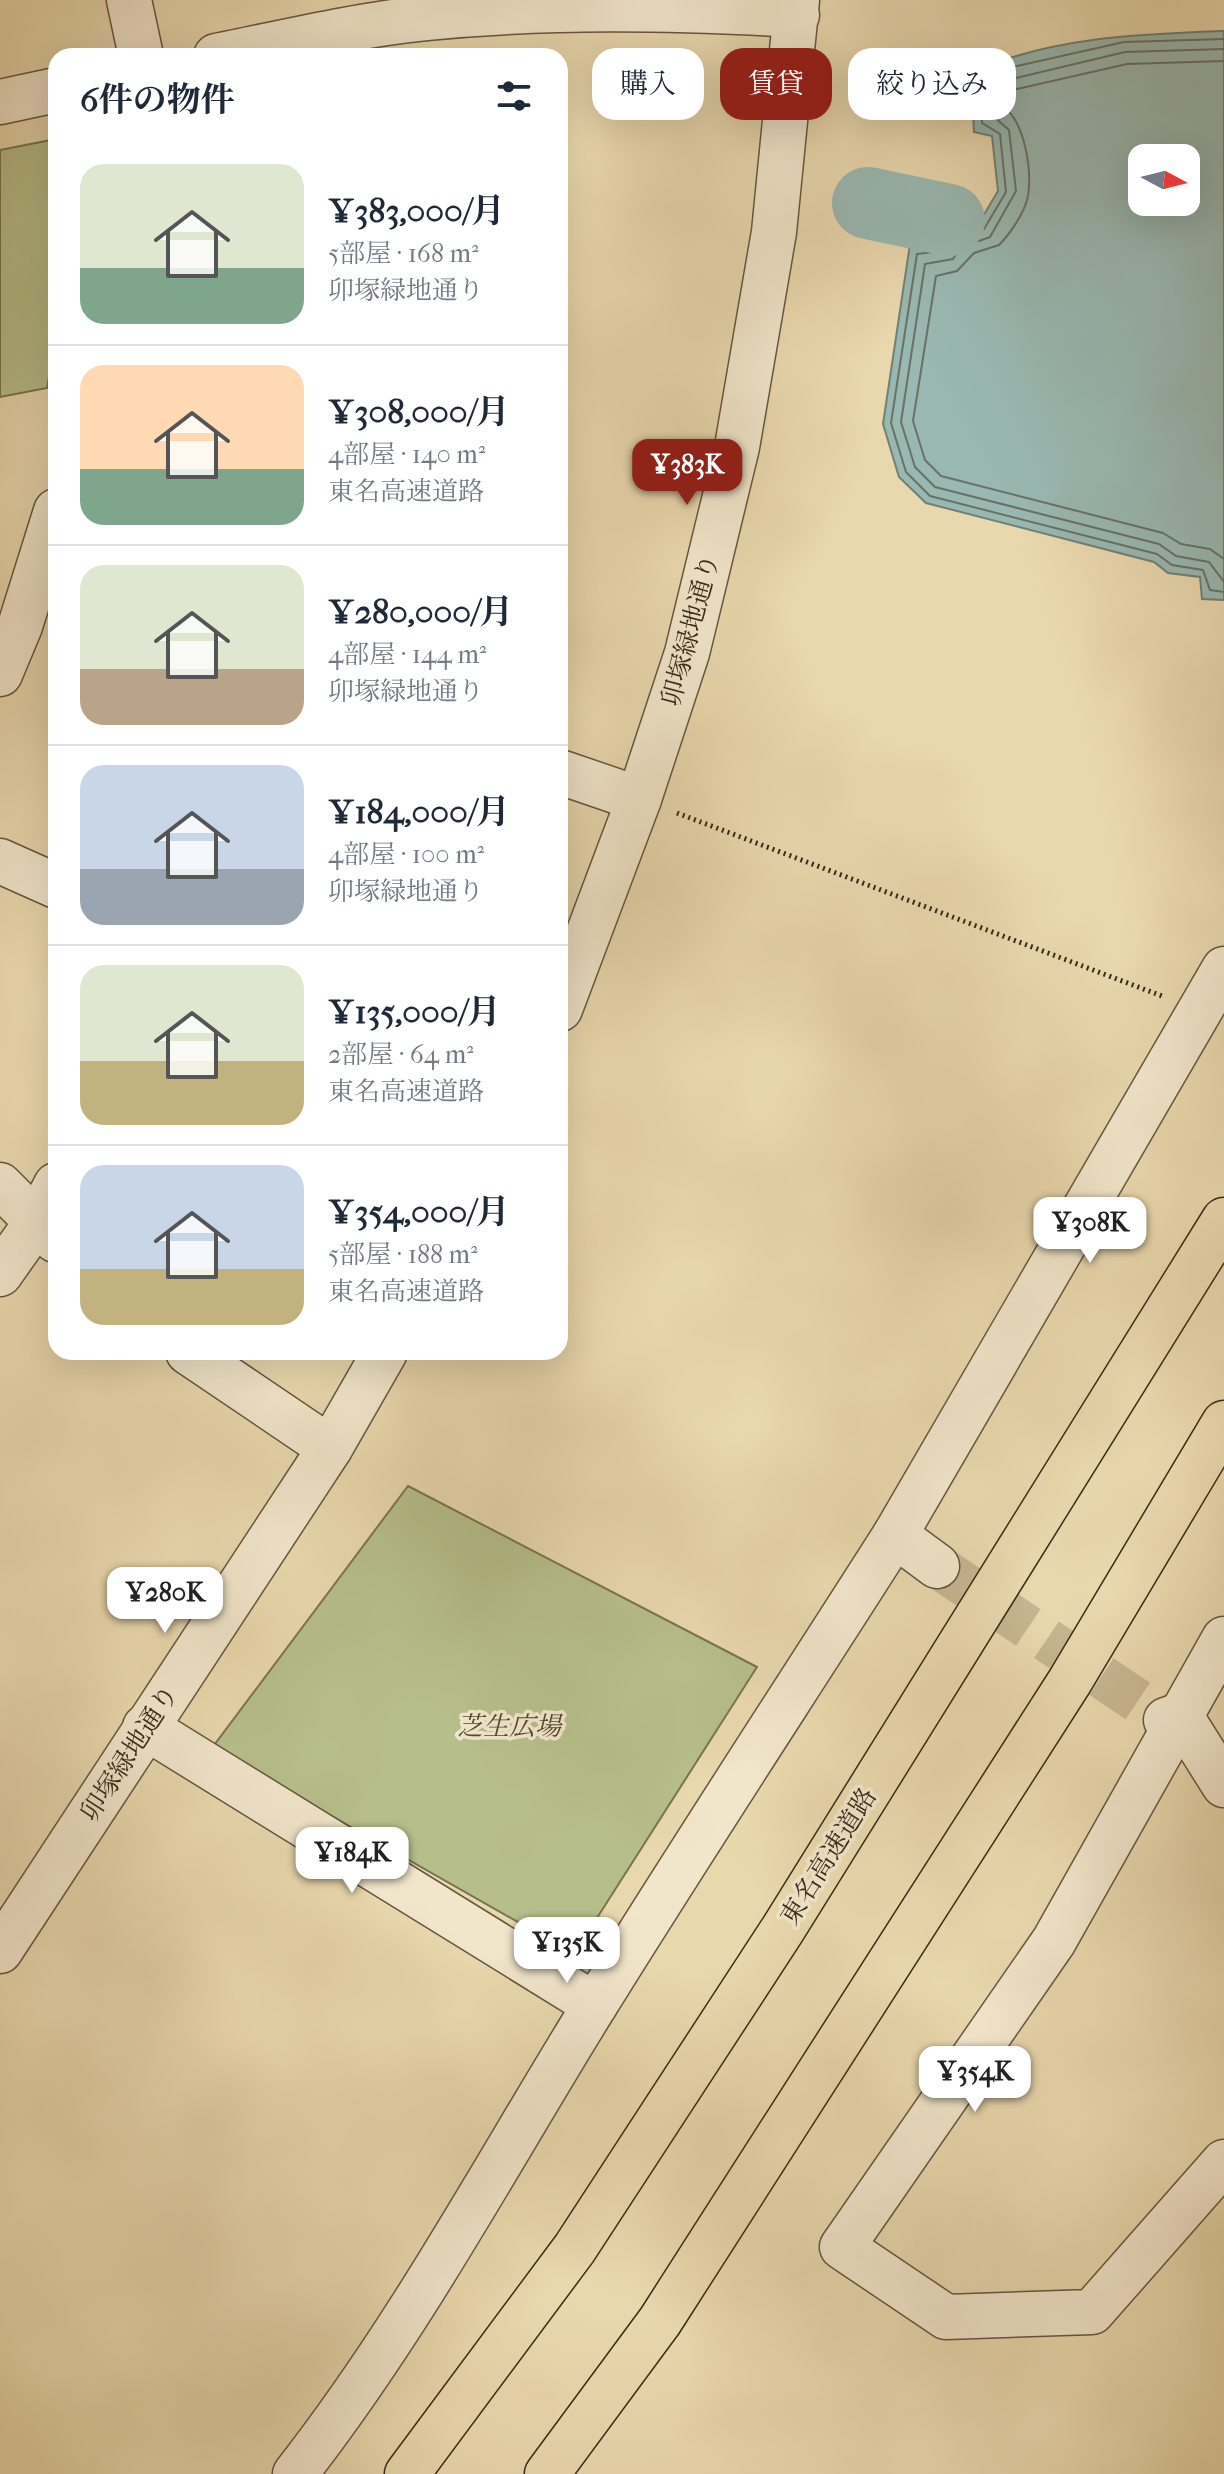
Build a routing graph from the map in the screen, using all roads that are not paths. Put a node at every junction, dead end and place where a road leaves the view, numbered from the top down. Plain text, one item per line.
1 (129, 0) edge
2 (797, 7) edge
3 (421, 37) edge
4 (139, 48) edge
5 (302, 48) edge
6 (48, 92) edge
7 (0, 102) edge
8 (48, 537) edge
9 (0, 674) edge
10 (568, 775) edge
11 (639, 799) junction
12 (0, 861) edge
13 (48, 882) edge
14 (1224, 969) edge
15 (568, 988) edge
16 (1211, 1015) edge
17 (0, 1185) edge
18 (1224, 1220) edge
19 (46, 1232) edge
20 (0, 1274) edge
21 (200, 1360) edge
22 (380, 1360) edge
23 (1224, 1423) edge
24 (330, 1448) junction
25 (895, 1535) junction
26 (937, 1566) tunnel mouth
27 (1224, 1639) edge
28 (1173, 1717) junction
29 (145, 1727) junction
30 (1224, 1785) edge
31 (0, 1951) edge
32 (595, 2005) junction
33 (1224, 2162) edge
34 (295, 2474) edge
35 (407, 2474) edge
36 (547, 2474) edge

1 - 4 street
2 - 3 street
2 - 11 street, 卯塚緑地通り
3 - 5 street
6 - 7 street
8 - 9 street
10 - 11 street
11 - 15 street, 卯塚緑地通り
12 - 13 street
14 - 16 street
16 - 25 street
17 - 19 street
18 - 35 highway, 東名高速道路
19 - 20 street
21 - 24 street
22 - 24 street, 卯塚緑地通り
23 - 36 highway
24 - 29 street, 卯塚緑地通り
25 - 26 street
25 - 32 street
27 - 28 street
28 - 30 street
28 - 33 street
29 - 31 street, 卯塚緑地通り
29 - 32 street
32 - 34 street

